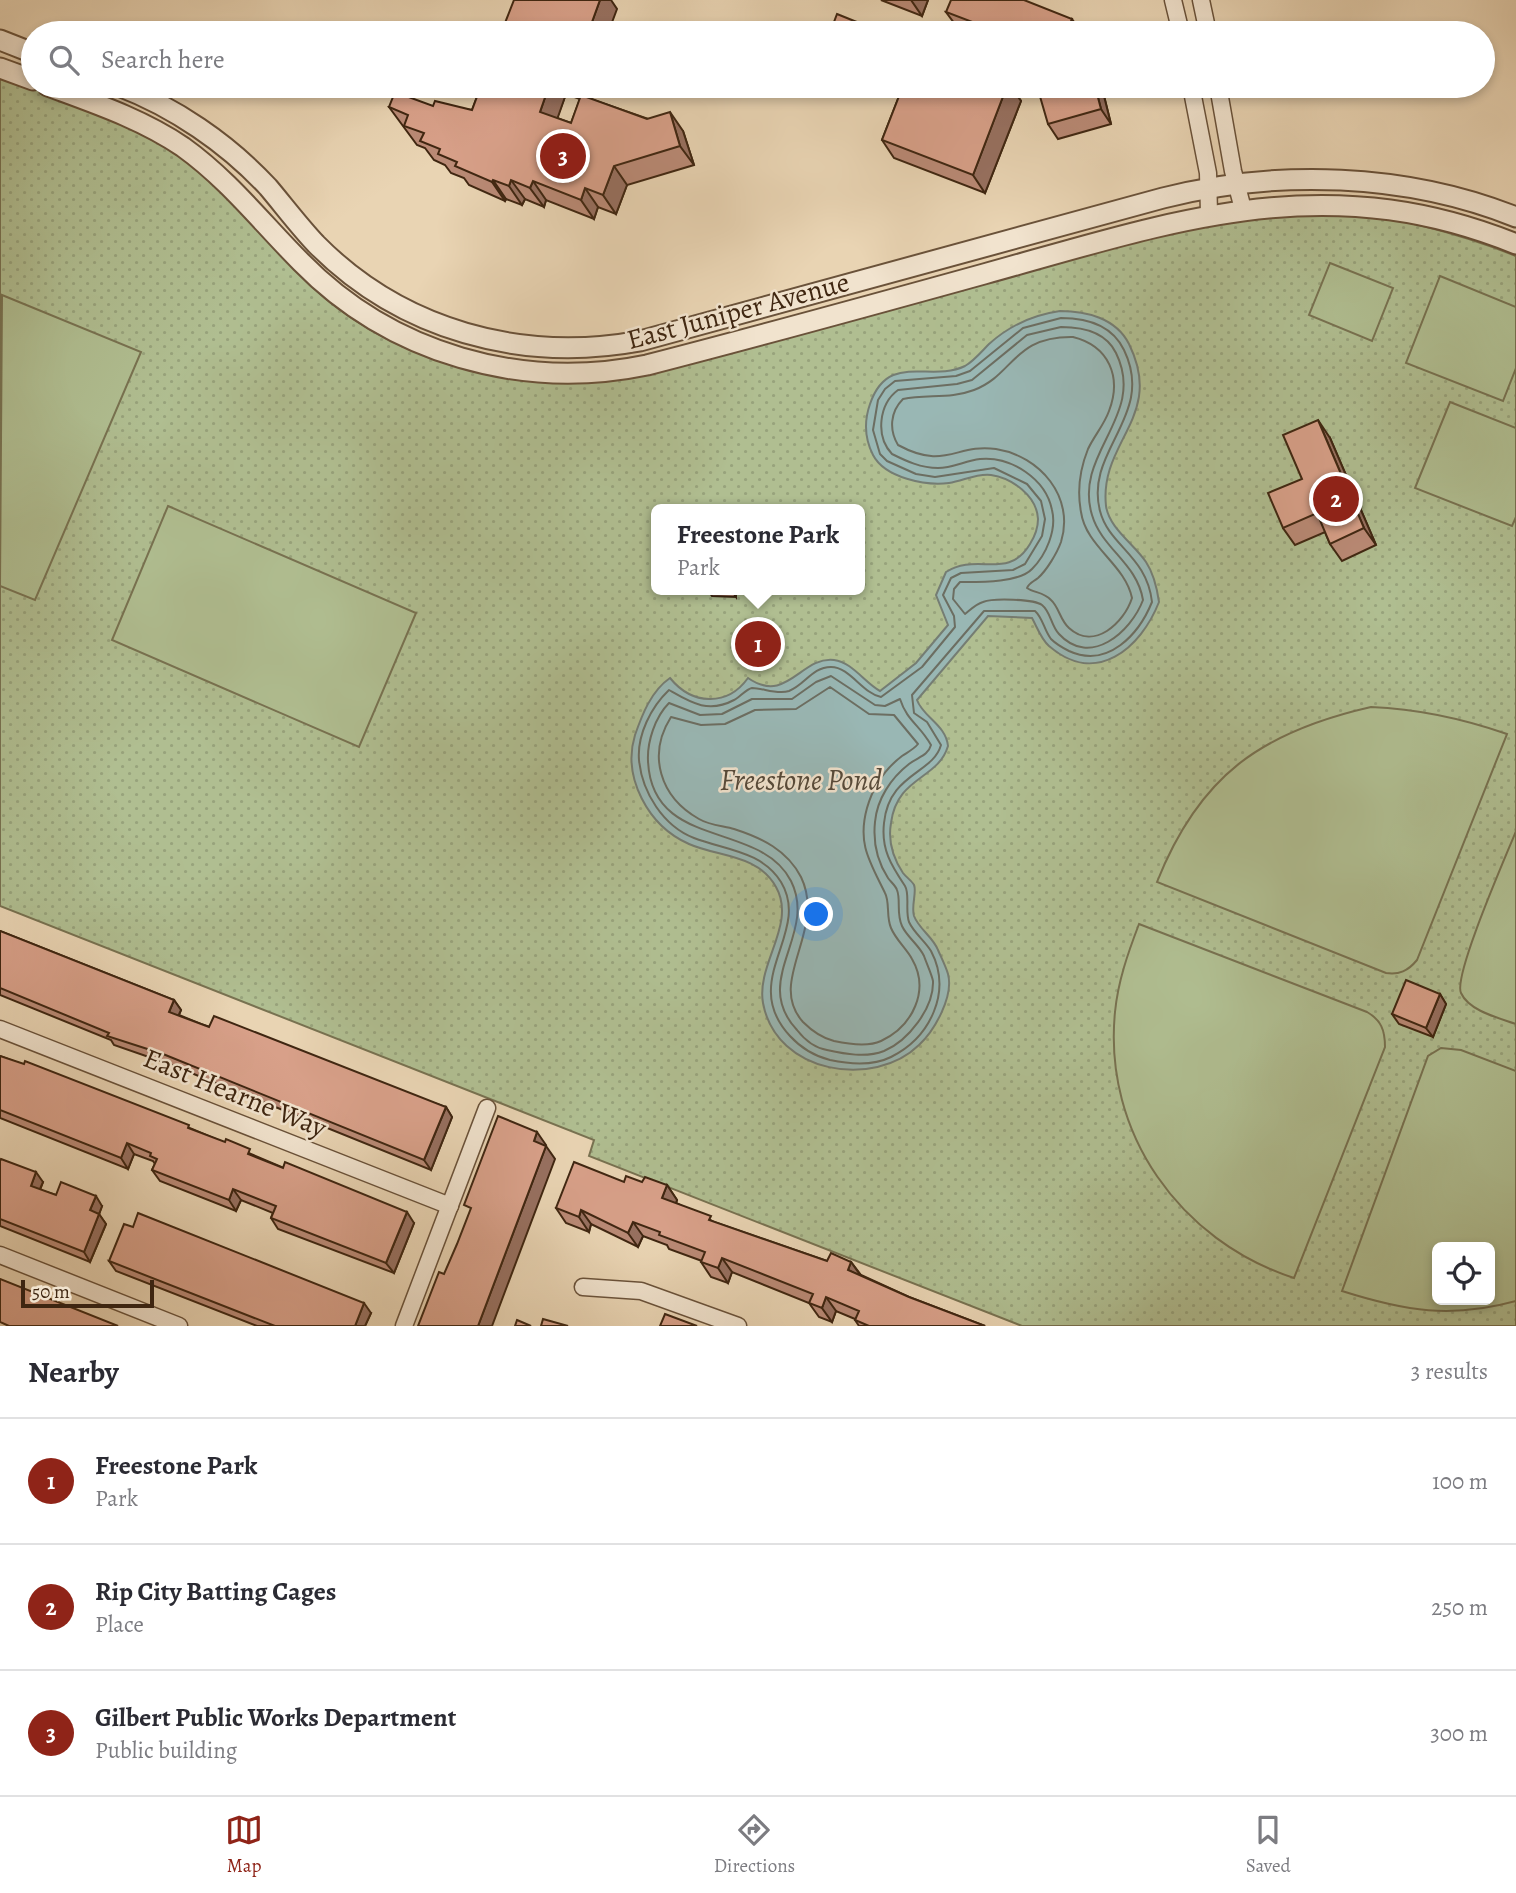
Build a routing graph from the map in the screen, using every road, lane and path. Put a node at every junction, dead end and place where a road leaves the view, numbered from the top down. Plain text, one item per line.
1 (1173, 0) edge
2 (1201, 0) edge
3 (1178, 21) edge
4 (1205, 21) edge
5 (0, 40) edge
6 (21, 48) edge
7 (0, 68) edge
8 (21, 76) edge
9 (81, 98) edge
10 (144, 98) edge
11 (1193, 98) edge
12 (1220, 98) edge
13 (1236, 183) junction
14 (1208, 187) junction
15 (1243, 209) junction
16 (1209, 214) junction
17 (1516, 217) edge
18 (1516, 244) edge
19 (0, 1029) edge
20 (487, 1108) dead end
21 (450, 1206) junction
22 (0, 1255) edge
23 (583, 1287) dead end
24 (179, 1326) edge
25 (404, 1326) edge
26 (738, 1326) edge

1 - 3 street
2 - 4 street
5 - 6 street
7 - 8 street
9 - 16 street, East Juniper Avenue
10 - 14 street, East Juniper Avenue
11 - 14 street
12 - 13 street
13 - 14 street, East Juniper Avenue
13 - 15 street
13 - 17 street, East Juniper Avenue
14 - 16 street
15 - 16 street, East Juniper Avenue
15 - 18 street, East Juniper Avenue
19 - 21 street, East Hearne Way
20 - 21 street
21 - 25 street
22 - 24 street
23 - 26 street

